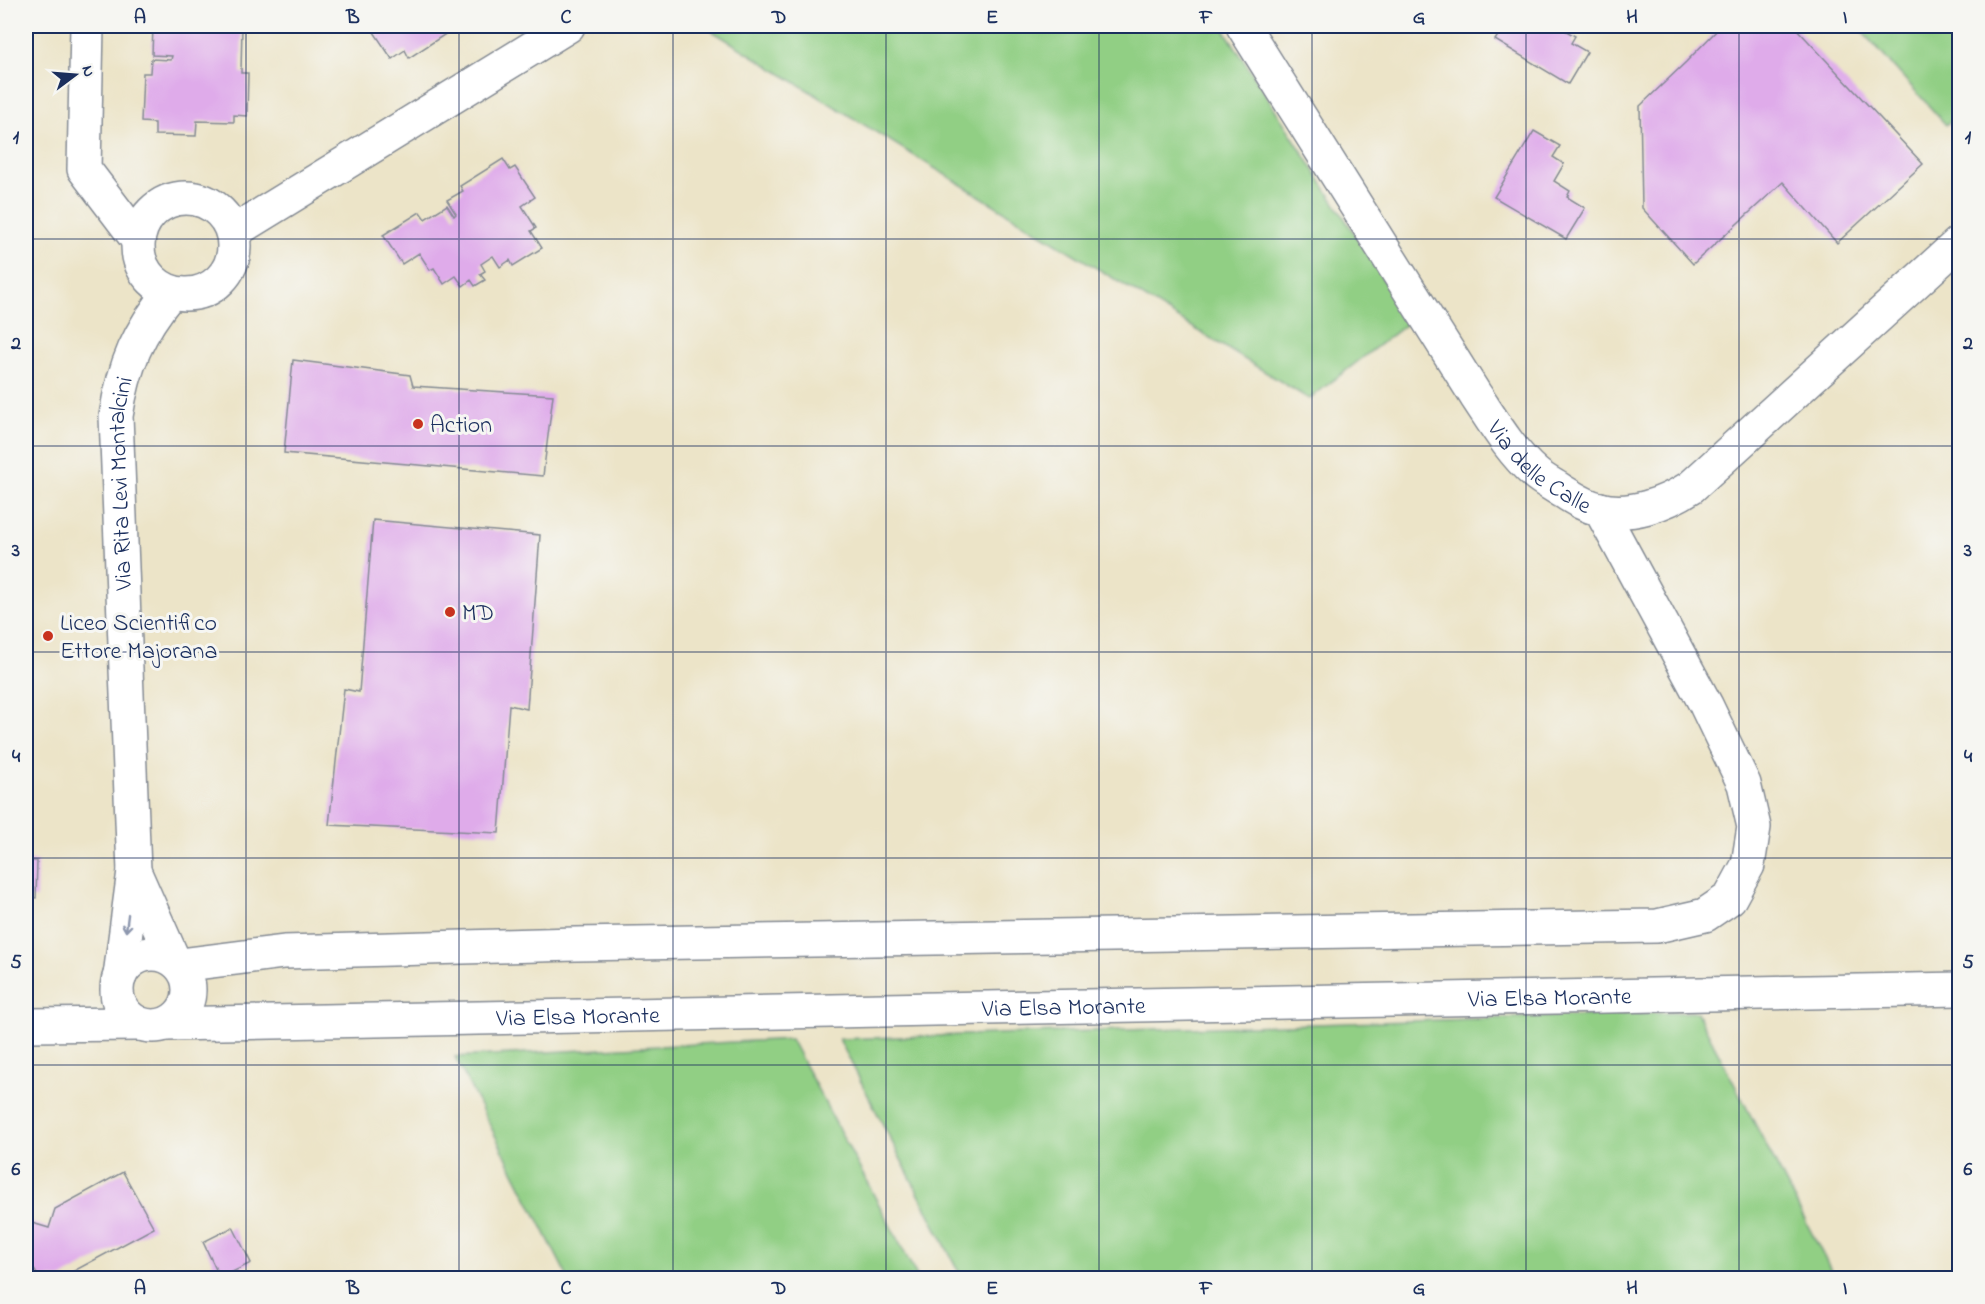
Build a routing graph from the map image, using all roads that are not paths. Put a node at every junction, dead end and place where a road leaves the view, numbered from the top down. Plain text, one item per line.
1 (87, 26) edge
2 (568, 26) edge
3 (1243, 26) edge
4 (233, 232) junction
5 (138, 240) junction
6 (1959, 242) edge
7 (171, 292) junction
8 (1600, 509) junction
9 (134, 871) junction
10 (176, 962) junction
11 (120, 976) junction
12 (1959, 989) edge
13 (153, 1024) junction
14 (26, 1025) edge

1 - 5 street
2 - 4 street
3 - 8 street, Via delle Calle
4 - 5 street
4 - 7 street
5 - 7 street
6 - 8 street, Via delle Calle
7 - 9 street, Via Rita Levi Montalcini
8 - 10 street
9 - 10 street
9 -> 11 street, Via Rita Levi Montalcini
10 - 11 street
10 - 13 street
11 - 13 street
12 - 13 street, Via Elsa Morante
13 - 14 street, Via Elsa Morante

